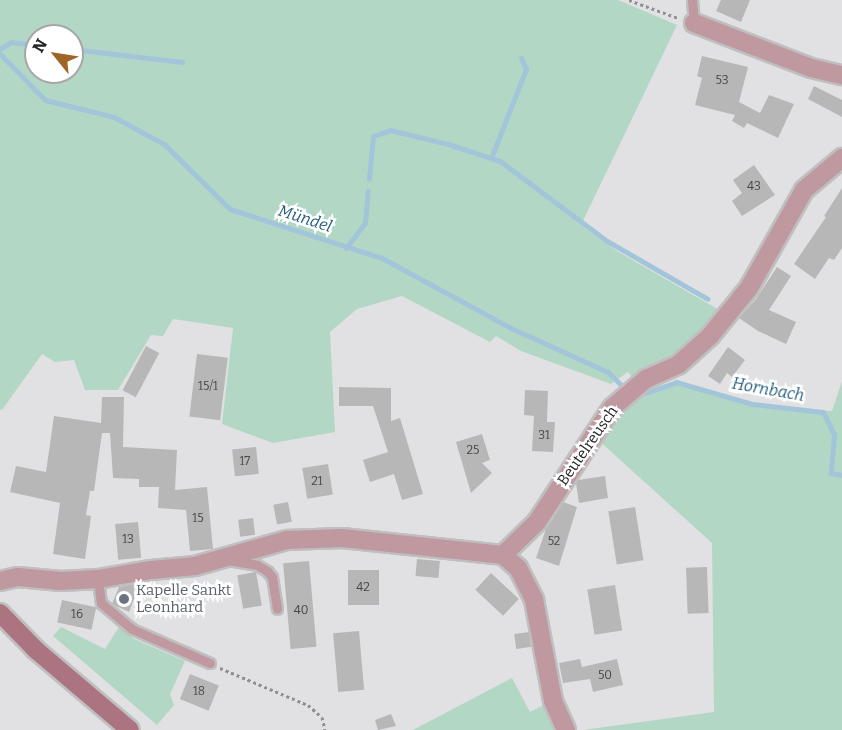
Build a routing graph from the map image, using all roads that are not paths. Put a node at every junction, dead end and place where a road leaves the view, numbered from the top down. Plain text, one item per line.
1 (692, 0) edge
2 (694, 23) joint
3 (842, 75) edge
4 (842, 158) edge
5 (503, 555) junction
6 (226, 558) junction
7 (98, 579) junction
8 (0, 581) edge
9 (277, 609) dead end
10 (0, 613) edge
11 (210, 663) road end
12 (130, 730) edge
13 (566, 730) edge

1 - 2 lane
2 - 3 street
4 - 5 street, Beutelreusch
5 - 6 street
5 - 13 street
6 - 7 street
6 - 9 lane
7 - 8 street
7 - 11 lane
10 - 12 main road

